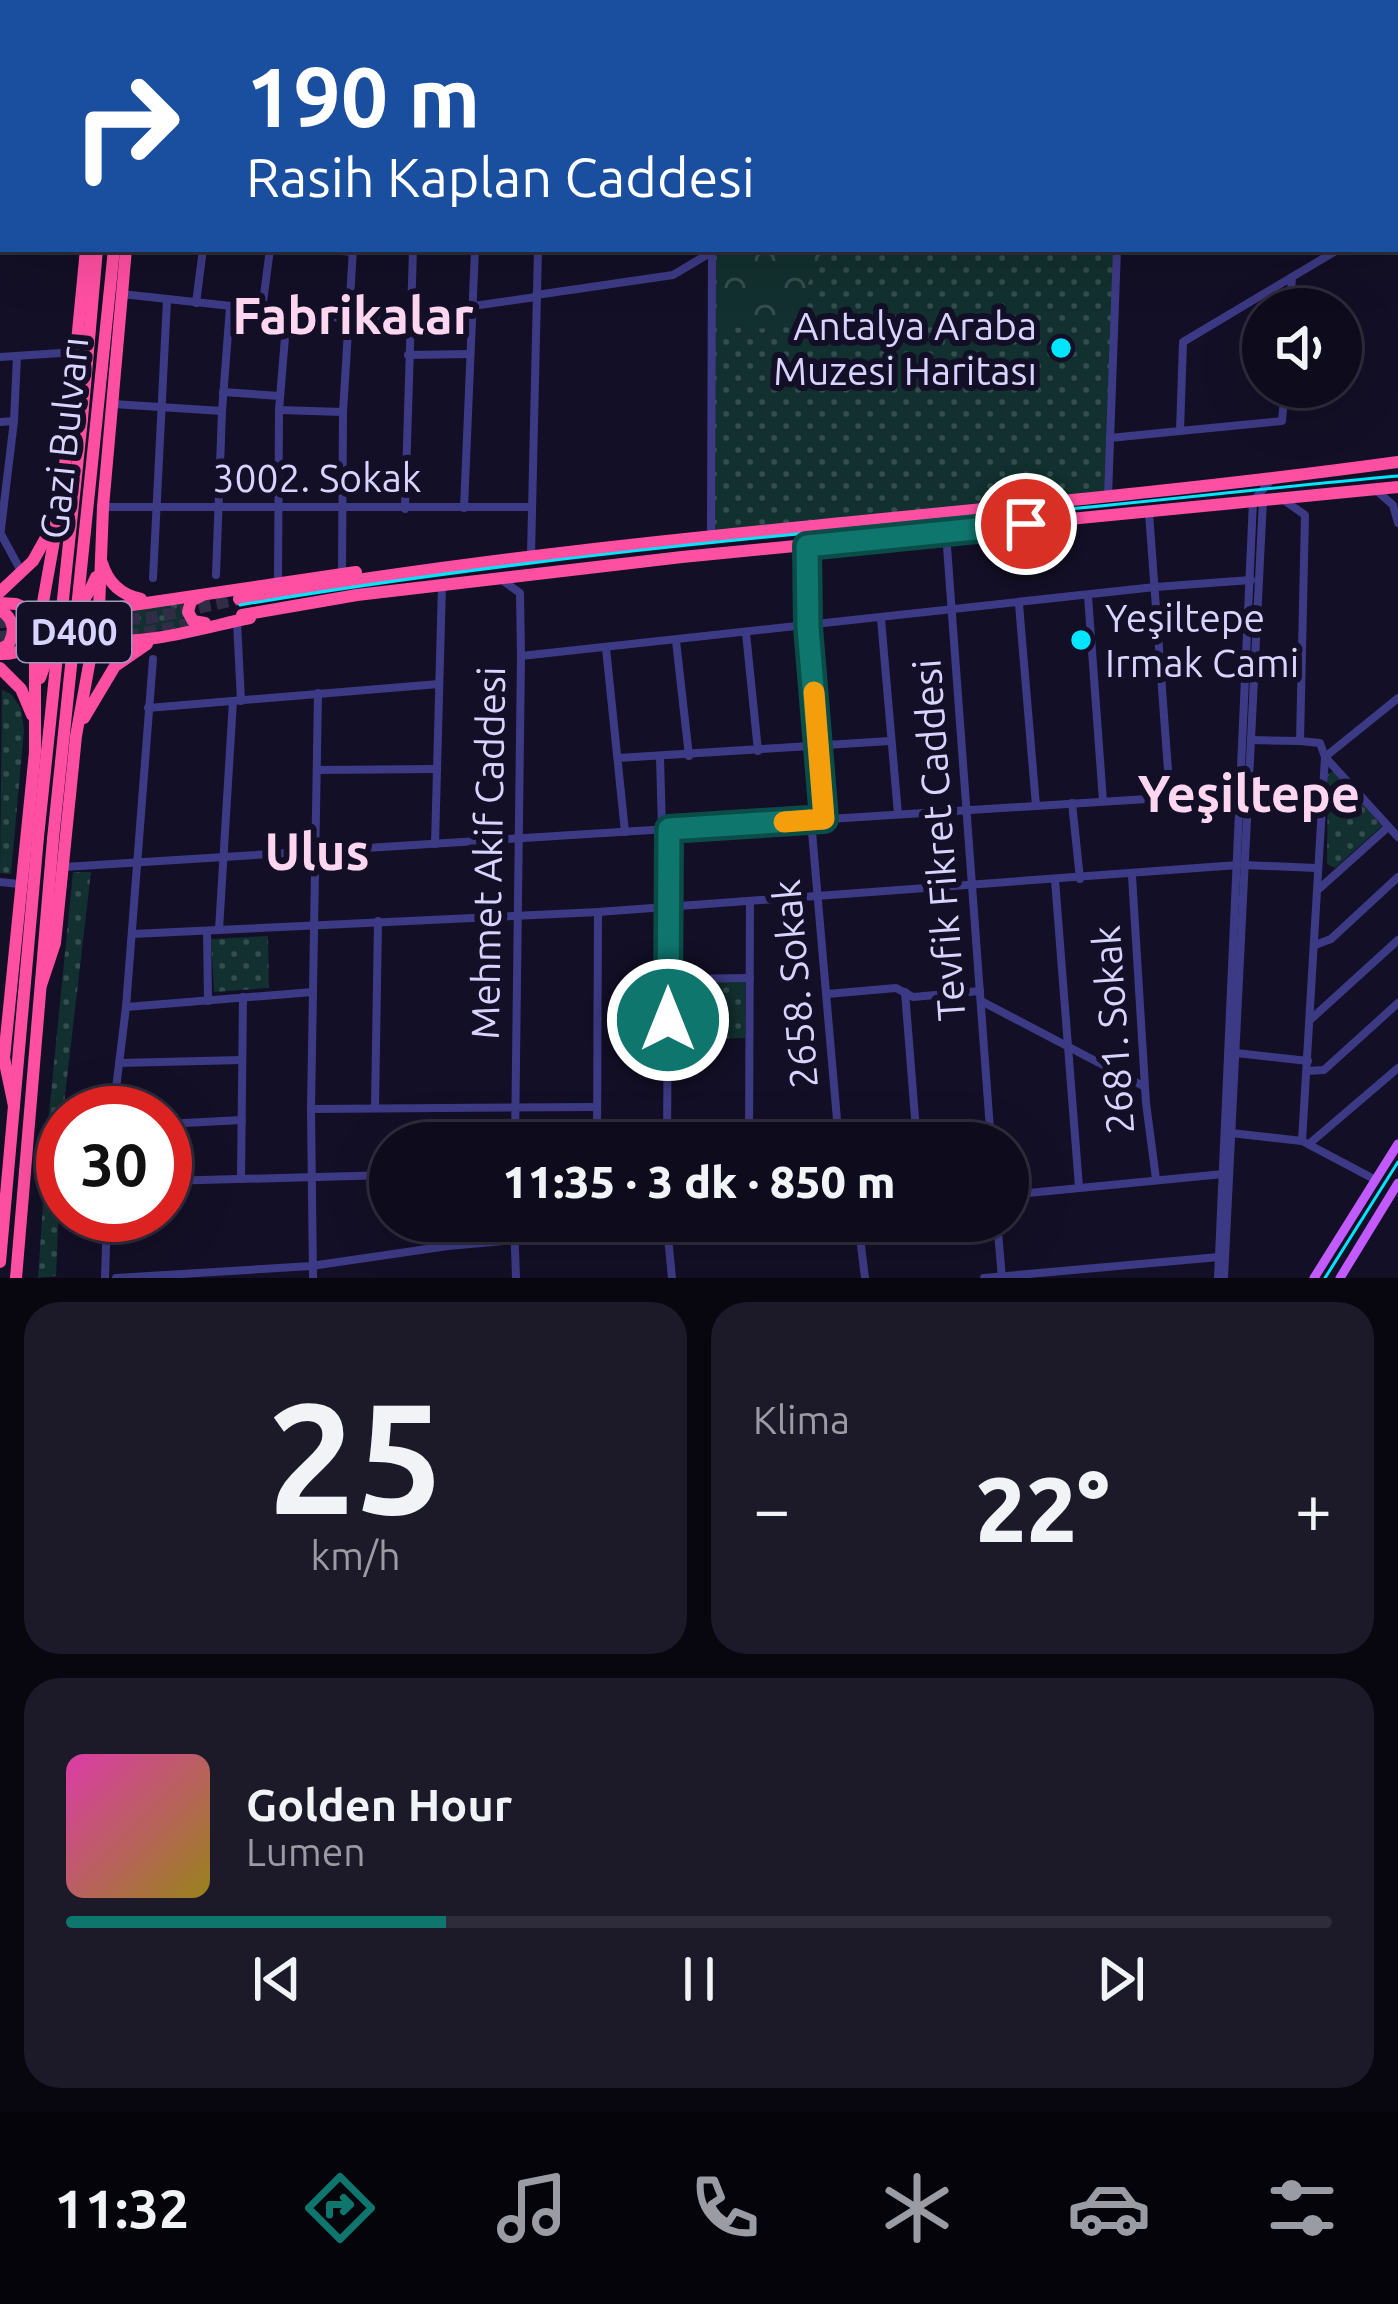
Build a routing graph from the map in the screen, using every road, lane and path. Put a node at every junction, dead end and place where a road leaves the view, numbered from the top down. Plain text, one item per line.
1 (86, 252) edge
2 (97, 252) edge
3 (114, 252) edge
4 (126, 252) edge
5 (203, 252) edge
6 (270, 252) edge
7 (353, 252) edge
8 (413, 252) edge
9 (475, 252) edge
10 (538, 252) edge
11 (709, 252) edge
12 (712, 252) edge
13 (1117, 252) edge
14 (1334, 252) edge
15 (1292, 275) junction
16 (1291, 288) edge
17 (122, 294) junction
18 (536, 296) junction
19 (167, 300) junction
20 (196, 303) junction
21 (474, 305) junction
22 (230, 307) junction
23 (262, 310) junction
24 (287, 313) junction
25 (409, 315) junction
26 (349, 319) junction
27 (76, 352) junction
28 (469, 354) junction
29 (408, 355) junction
30 (16, 356) junction
31 (0, 357) edge
32 (223, 392) junction
33 (280, 396) junction
34 (113, 404) junction
35 (160, 407) junction
36 (1283, 408) edge
37 (279, 410) junction
38 (222, 411) junction
39 (343, 412) junction
40 (14, 421) junction
41 (0, 422) edge
42 (89, 422) junction
43 (1180, 430) junction
44 (1110, 438) junction
45 (1398, 462) edge
46 (1273, 478) junction
47 (1398, 487) edge
48 (1372, 488) junction
49 (4, 490) edge
50 (62, 496) junction
51 (1108, 496) junction
52 (1281, 498) junction
53 (1258, 500) junction
54 (220, 505) junction
55 (278, 505) junction
56 (103, 507) junction
57 (531, 507) junction
58 (405, 508) junction
59 (464, 508) junction
60 (340, 509) junction
61 (154, 510) junction
62 (1149, 511) junction
63 (929, 515) junction
64 (1398, 523) edge
65 (946, 533) junction
66 (1, 536) edge
67 (711, 536) junction
68 (807, 546) junction
69 (531, 555) junction
70 (100, 563) junction
71 (409, 570) junction
72 (21, 571) junction
73 (48, 571) junction
74 (342, 573) junction
75 (216, 575) dead end
76 (153, 578) dead end
77 (495, 578) junction
78 (0, 580) edge
79 (1251, 580) junction
80 (278, 582) junction
81 (442, 585) junction
82 (1155, 587) junction
83 (213, 591) junction
84 (0, 592) edge
85 (1088, 596) junction
86 (239, 599) tunnel mouth
87 (154, 601) junction
88 (1019, 604) junction
89 (0, 606) edge
90 (952, 608) junction
91 (98, 610) junction
92 (39, 612) junction
93 (239, 618) junction
94 (881, 619) junction
95 (75, 620) junction
96 (221, 623) junction
97 (808, 627) junction
98 (746, 633) junction
99 (164, 634) junction
100 (60, 635) junction
101 (95, 638) junction
102 (676, 641) junction
103 (35, 647) junction
104 (606, 648) junction
105 (0, 651) edge
106 (521, 656) junction
107 (153, 659) dead end
108 (0, 668) edge
109 (86, 684) junction
110 (439, 685) junction
111 (318, 693) junction
112 (36, 697) junction
113 (1398, 698) edge
114 (237, 701) junction
115 (148, 708) junction
116 (36, 725) junction
117 (76, 736) junction
118 (1251, 740) junction
119 (890, 741) junction
120 (1300, 741) junction
121 (818, 748) junction
122 (758, 751) junction
123 (689, 756) junction
124 (660, 757) junction
125 (1325, 757) junction
126 (618, 758) junction
127 (437, 769) junction
128 (317, 770) junction
129 (1242, 793) junction
130 (1170, 797) junction
131 (1103, 801) junction
132 (1072, 803) junction
133 (1036, 806) junction
134 (967, 810) junction
135 (898, 814) junction
136 (824, 819) junction
137 (811, 820) junction
138 (1388, 827) junction
139 (665, 829) junction
140 (626, 832) junction
141 (1398, 837) edge
142 (45, 838) junction
143 (520, 838) junction
144 (435, 844) junction
145 (316, 851) junction
146 (223, 857) junction
147 (136, 864) junction
148 (1241, 865) junction
149 (63, 867) junction
150 (1317, 868) junction
151 (1132, 876) junction
152 (1398, 878) edge
153 (1080, 879) junction
154 (1055, 880) junction
155 (0, 882) edge
156 (20, 884) junction
157 (972, 885) junction
158 (1320, 888) junction
159 (816, 898) junction
160 (750, 901) junction
161 (668, 906) junction
162 (598, 912) junction
163 (518, 914) junction
164 (378, 920) junction
165 (315, 926) junction
166 (219, 930) junction
167 (207, 931) junction
168 (132, 934) junction
169 (1398, 940) edge
170 (1315, 945) junction
171 (750, 978) junction
172 (668, 979) junction
173 (40, 985) junction
174 (905, 991) junction
175 (313, 992) junction
176 (827, 994) junction
177 (981, 996) junction
178 (243, 997) junction
179 (208, 1002) junction
180 (1398, 1003) edge
181 (126, 1007) junction
182 (1310, 1021) junction
183 (1068, 1048) junction
184 (1236, 1053) junction
185 (242, 1060) junction
186 (119, 1063) junction
187 (1307, 1066) junction
188 (1398, 1068) edge
189 (116, 1086) edge
190 (1145, 1088) junction
191 (515, 1105) junction
192 (14, 1106) junction
193 (596, 1106) junction
194 (375, 1108) junction
195 (311, 1109) junction
196 (242, 1120) junction
197 (515, 1122) edge
198 (596, 1122) edge
199 (667, 1122) edge
200 (747, 1122) edge
201 (837, 1122) edge
202 (915, 1122) edge
203 (990, 1122) edge
204 (192, 1123) edge
205 (1232, 1133) junction
206 (1306, 1143) junction
207 (1398, 1144) edge
208 (1223, 1174) junction
209 (369, 1176) edge
210 (310, 1178) junction
211 (241, 1179) junction
212 (1156, 1179) junction
213 (1374, 1179) junction
214 (192, 1180) edge
215 (1398, 1183) edge
216 (1079, 1187) junction
217 (1029, 1193) edge
218 (106, 1242) edge
219 (491, 1242) edge
220 (514, 1242) edge
221 (669, 1242) edge
222 (861, 1242) edge
223 (999, 1242) edge
224 (1219, 1257) junction
225 (0, 1262) edge
226 (311, 1266) junction
227 (17, 1276) edge
228 (1002, 1277) edge
229 (104, 1278) edge
230 (116, 1278) edge
231 (313, 1278) edge
232 (516, 1278) edge
233 (672, 1278) edge
234 (865, 1278) edge
235 (984, 1278) edge
236 (1221, 1278) edge
237 (1314, 1278) edge
238 (1340, 1278) edge

1 - 27 highway
2 - 42 highway, Gazi Bulvarı / D400
3 - 42 highway, Gazi Bulvarı / D400
4 - 17 highway
5 - 20 street
6 - 23 street
7 - 26 street
8 - 25 street
9 - 21 street
10 - 18 street
11 - 18 street
12 - 67 street
13 - 44 street
14 - 15 street
15 - 16 street
15 - 43 street
17 - 19 street
17 - 34 highway
18 - 21 street
18 - 57 street
19 - 20 street
19 - 35 street
20 - 22 street
21 - 25 street
21 - 28 street
22 - 23 street
22 - 32 street
23 - 24 street
24 - 26 street
24 - 33 street
25 - 26 street
25 - 29 street
26 - 39 street
27 - 30 street
27 - 50 highway
28 - 29 street
28 - 59 street
29 - 58 street
30 - 31 street
30 - 40 street
32 - 33 street
32 - 38 street
33 - 37 street
34 - 35 street
34 - 56 highway
35 - 38 street
35 - 61 street
36 - 43 street
37 - 39 street
37 - 55 street
38 - 54 street
39 - 60 street
40 - 41 street
40 - 49 street
42 - 142 highway, Gazi Bulvarı / D400, bridge
43 - 44 street
44 - 51 street
45 - 46 highway
46 - 51 highway
46 - 53 street
47 - 48 highway
48 - 52 highway
48 - 64 street
49 - 66 street
50 - 72 highway
50 - 73 highway
51 - 63 highway
52 - 53 highway
52 - 120 street
53 - 62 highway
53 - 79 street
53 - 118 street
54 - 55 street, 3002. Sokak
54 - 61 street, 3002. Sokak
54 - 75 street
55 - 60 street, 3002. Sokak
55 - 80 street
56 - 61 street, 3002. Sokak
56 - 70 highway
57 - 59 street, 3002. Sokak
57 - 69 street
58 - 59 street, 3002. Sokak
58 - 60 street, 3002. Sokak
60 - 74 street
61 - 76 street
62 - 65 highway
62 - 82 street
63 - 65 highway
63 - 67 highway
65 - 68 highway
65 - 90 street, Tevfik Fikret Caddesi
66 - 72 street
67 - 69 highway
68 - 77 highway
68 - 97 street
69 - 71 highway
70 - 87 highway
70 - 91 highway
70 - 95 highway
71 - 74 highway
71 - 86 highway
72 - 78 street
72 - 84 highway
73 - 92 highway
73 - 95 highway
74 - 80 highway
77 - 81 highway
77 - 106 street, Mehmet Akif Caddesi
79 - 82 street
79 - 129 street
80 - 83 highway
81 - 93 highway
81 - 110 street
82 - 85 street
82 - 130 street
83 - 87 highway
83 - 96 highway
85 - 88 street
85 - 131 street
87 - 91 highway
88 - 90 street
88 - 133 street
89 - 92 highway
89 - 105 highway
90 - 94 street
90 - 134 street, Tevfik Fikret Caddesi
91 - 95 highway
91 - 101 highway
92 - 100 highway
92 - 103 highway
93 - 96 highway
93 - 114 street
94 - 97 street
94 - 119 street
95 - 100 highway
95 - 101 highway
96 - 99 highway
97 - 98 street
97 - 121 street
98 - 102 street
98 - 122 street
99 - 101 highway
99 - 117 highway
100 - 103 highway
100 - 109 highway
100 - 112 highway
101 - 109 highway
102 - 104 street
102 - 123 street
103 - 105 highway
103 - 112 highway
104 - 106 street
104 - 126 street
106 - 143 street, Mehmet Akif Caddesi
107 - 115 street
108 - 116 highway
109 - 117 highway
110 - 111 street
110 - 127 street
111 - 114 street
111 - 128 street
112 - 116 highway
113 - 125 street
114 - 115 street
114 - 146 street
115 - 147 street
116 - 156 highway
117 - 149 highway
118 - 120 street
118 - 148 street
119 - 121 street
119 - 135 street
120 - 125 street
121 - 122 street
121 - 136 street
122 - 123 street
123 - 124 street
124 - 126 street
124 - 139 street
125 - 138 street
125 - 150 street
126 - 140 street
127 - 128 street
127 - 144 street
128 - 145 street
129 - 130 street
129 - 148 street
130 - 131 street
131 - 132 street
132 - 133 street
132 - 153 street
133 - 134 street
134 - 135 street
134 - 157 street, Tevfik Fikret Caddesi
135 - 136 street
136 - 137 street
137 - 139 street
137 - 159 street, 2658. Sokak
138 - 141 street
138 - 158 street
139 - 140 street
139 - 161 street
140 - 143 street
142 - 173 highway, Gazi Bulvarı / D400
142 - 192 highway, Gazi Bulvarı / D400
143 - 144 street
143 - 163 street, Mehmet Akif Caddesi
144 - 145 street
145 - 146 street
145 - 165 street
146 - 147 street
146 - 166 street
147 - 149 street
147 - 168 street
148 - 150 street
148 - 151 street
148 - 184 street
148 - 208 street
149 - 173 highway
150 - 158 street
151 - 153 street
151 - 190 street, 2681. Sokak
152 - 170 street
153 - 154 street
154 - 157 street
154 - 183 street
155 - 156 street
156 - 192 highway
157 - 159 street
157 - 177 street, Tevfik Fikret Caddesi
158 - 170 street
159 - 160 street
159 - 176 street, 2658. Sokak
160 - 161 street
160 - 171 street
161 - 162 street
161 - 172 street
162 - 163 street
162 - 193 street
163 - 164 street
163 - 191 street, Mehmet Akif Caddesi
164 - 165 street
164 - 194 street
165 - 166 street
165 - 175 street
166 - 167 street
167 - 168 street
167 - 179 street
168 - 181 street
169 - 182 street
170 - 182 street
171 - 172 street
171 - 200 street
172 - 199 street
173 - 227 highway, Gazi Bulvarı / D400
174 - 176 street
174 - 177 street
174 - 202 street
175 - 178 street
175 - 195 street
176 - 201 street, 2658. Sokak
177 - 183 street
177 - 203 street, Tevfik Fikret Caddesi
178 - 179 street
178 - 185 street
179 - 181 street
180 - 187 street
181 - 186 street
182 - 187 street
183 - 190 street
183 - 216 street
184 - 187 street
184 - 205 street
185 - 186 street
185 - 196 street
186 - 189 street
187 - 206 street
188 - 206 street
190 - 212 street, 2681. Sokak
191 - 193 street
191 - 194 street
191 - 197 street, Mehmet Akif Caddesi
192 - 225 highway, Gazi Bulvarı / D400
193 - 198 street
194 - 195 street
195 - 210 street
196 - 204 street
196 - 211 street
205 - 206 street
205 - 236 street
206 - 213 street
207 - 213 main road
208 - 212 street
208 - 224 street
209 - 210 street
210 - 211 street
210 - 226 street
211 - 214 street
212 - 216 street
213 - 237 main road
215 - 238 main road
216 - 217 street
218 - 229 street
219 - 226 street
220 - 232 street
221 - 233 street
222 - 234 street
223 - 228 street
224 - 228 street
224 - 236 street
226 - 230 street
226 - 231 street
228 - 235 street

